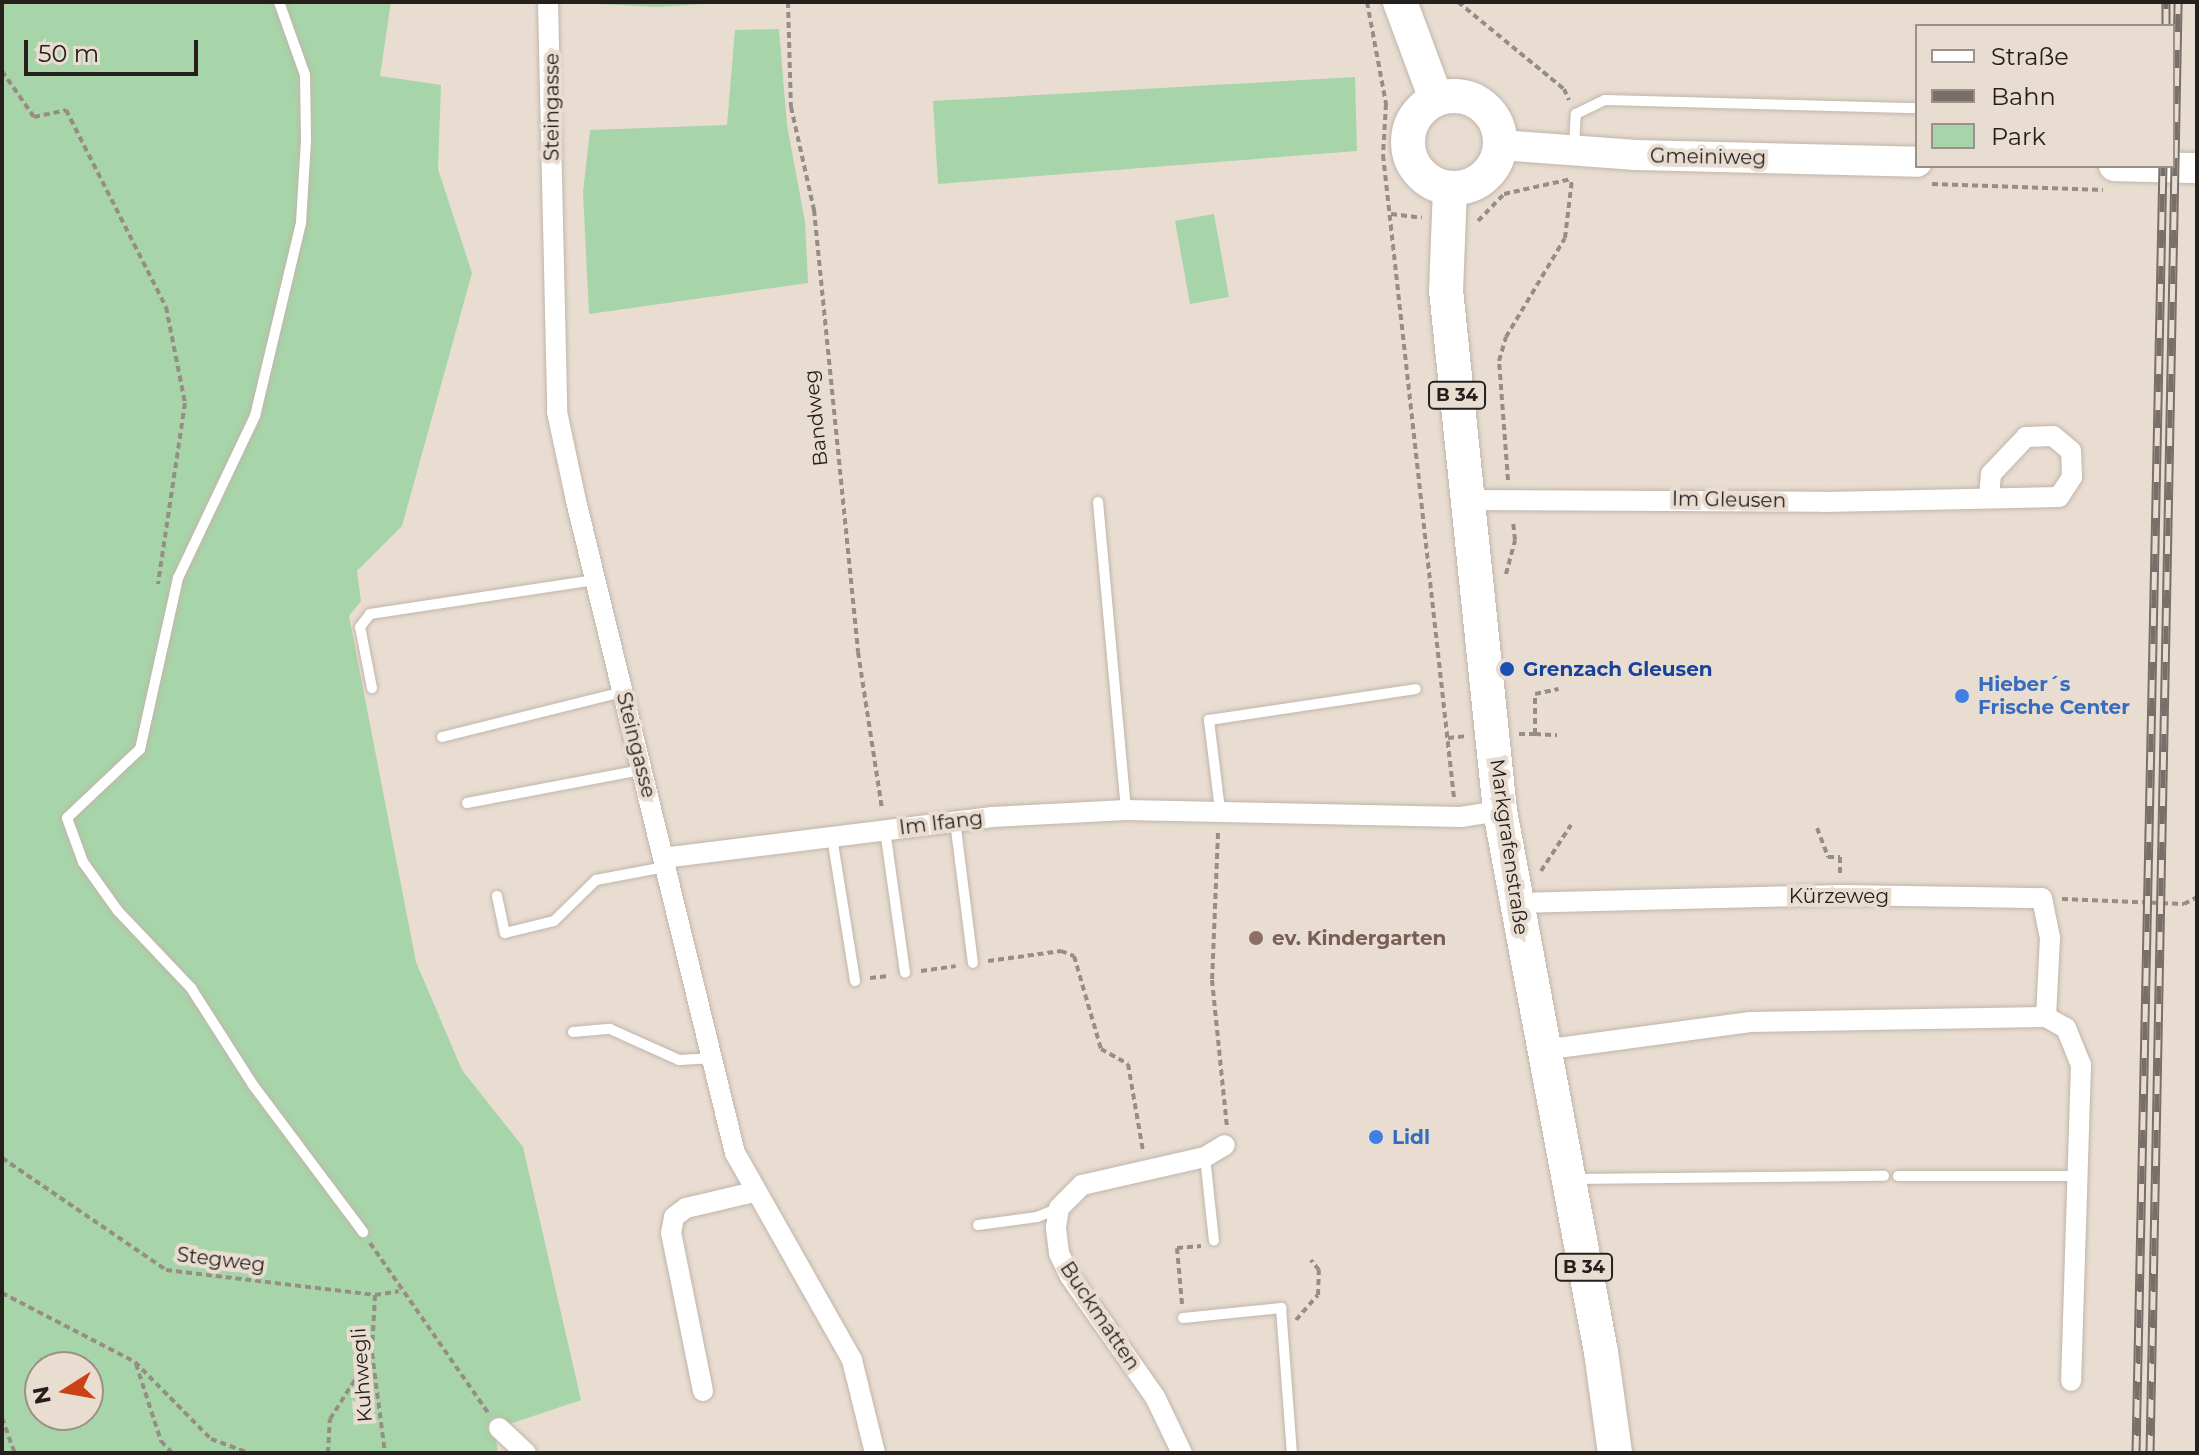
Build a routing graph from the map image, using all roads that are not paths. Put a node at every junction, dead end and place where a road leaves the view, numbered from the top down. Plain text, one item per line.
1 (279, 2) edge
2 (548, 2) edge
3 (1400, 2) edge
4 (1436, 99) junction
5 (1915, 108) edge
6 (1500, 145) junction
7 (1576, 168) junction
8 (2197, 168) edge
9 (1923, 173) edge
10 (2116, 178) edge
11 (1448, 205) junction
12 (1989, 498) dead end
13 (1469, 500) junction
14 (1098, 502) dead end
15 (596, 580) junction
16 (372, 688) dead end
17 (1416, 689) dead end
18 (623, 692) junction
19 (442, 737) dead end
20 (642, 770) junction
21 (467, 803) dead end
22 (1126, 810) junction
23 (1220, 810) junction
24 (1500, 811) junction
25 (955, 821) junction
26 (885, 830) junction
27 (832, 837) junction
28 (664, 862) junction
29 (1525, 891) junction
30 (497, 896) dead end
31 (973, 963) road end
32 (905, 973) road end
33 (855, 981) road end
34 (2046, 1017) junction
35 (573, 1032) dead end
36 (1543, 1050) junction
37 (712, 1058) junction
38 (1225, 1145) road end
39 (1205, 1157) junction
40 (1884, 1176) dead end
41 (1898, 1176) dead end
42 (2079, 1176) junction
43 (1567, 1180) junction
44 (754, 1192) junction
45 (1059, 1208) junction
46 (978, 1225) dead end
47 (363, 1232) road end
48 (1214, 1241) road end
49 (1183, 1318) road end
50 (2071, 1381) dead end
51 (703, 1391) dead end
52 (499, 1428) road end
53 (526, 1453) edge
54 (875, 1453) edge
55 (1182, 1453) edge
56 (1292, 1453) edge
57 (1615, 1453) edge

1 - 47 lane
2 - 15 street, Steingasse
3 - 4 main road
4 - 6 main road
4 - 11 main road
5 - 7 lane
6 - 7 street, Gmeiniweg
6 - 11 main road
7 - 9 street, Gmeiniweg
8 - 10 street
11 - 13 main road, Markgrafenstraße / B 34
12 - 13 street, Im Gleusen
13 - 24 main road, Markgrafenstraße / B 34
14 - 22 lane
15 - 16 lane
15 - 18 street, Steingasse
17 - 23 lane
18 - 19 lane
18 - 20 street, Steingasse
20 - 21 lane
20 - 28 street, Steingasse
22 - 23 street, Im Ifang
22 - 25 street, Im Ifang
23 - 24 street, Im Ifang
24 - 29 main road, Markgrafenstraße / B 34
25 - 26 street, Im Ifang
25 - 31 lane
26 - 27 street, Im Ifang
26 - 32 lane
27 - 28 street, Im Ifang
27 - 33 lane
28 - 30 lane
28 - 37 street, Steingasse
29 - 34 street, Kürzeweg
29 - 36 main road, Markgrafenstraße / B 34
34 - 36 street
34 - 42 street
35 - 37 lane
36 - 43 main road, Markgrafenstraße / B 34
37 - 44 street, Steingasse
38 - 39 street
39 - 45 street
39 - 48 lane
40 - 43 lane
41 - 42 lane
42 - 50 street
43 - 57 main road, Markgrafenstraße / B 34
44 - 51 street
44 - 54 street, Steingasse
45 - 46 lane
45 - 55 street, Buckmatten
49 - 56 lane
52 - 53 street

